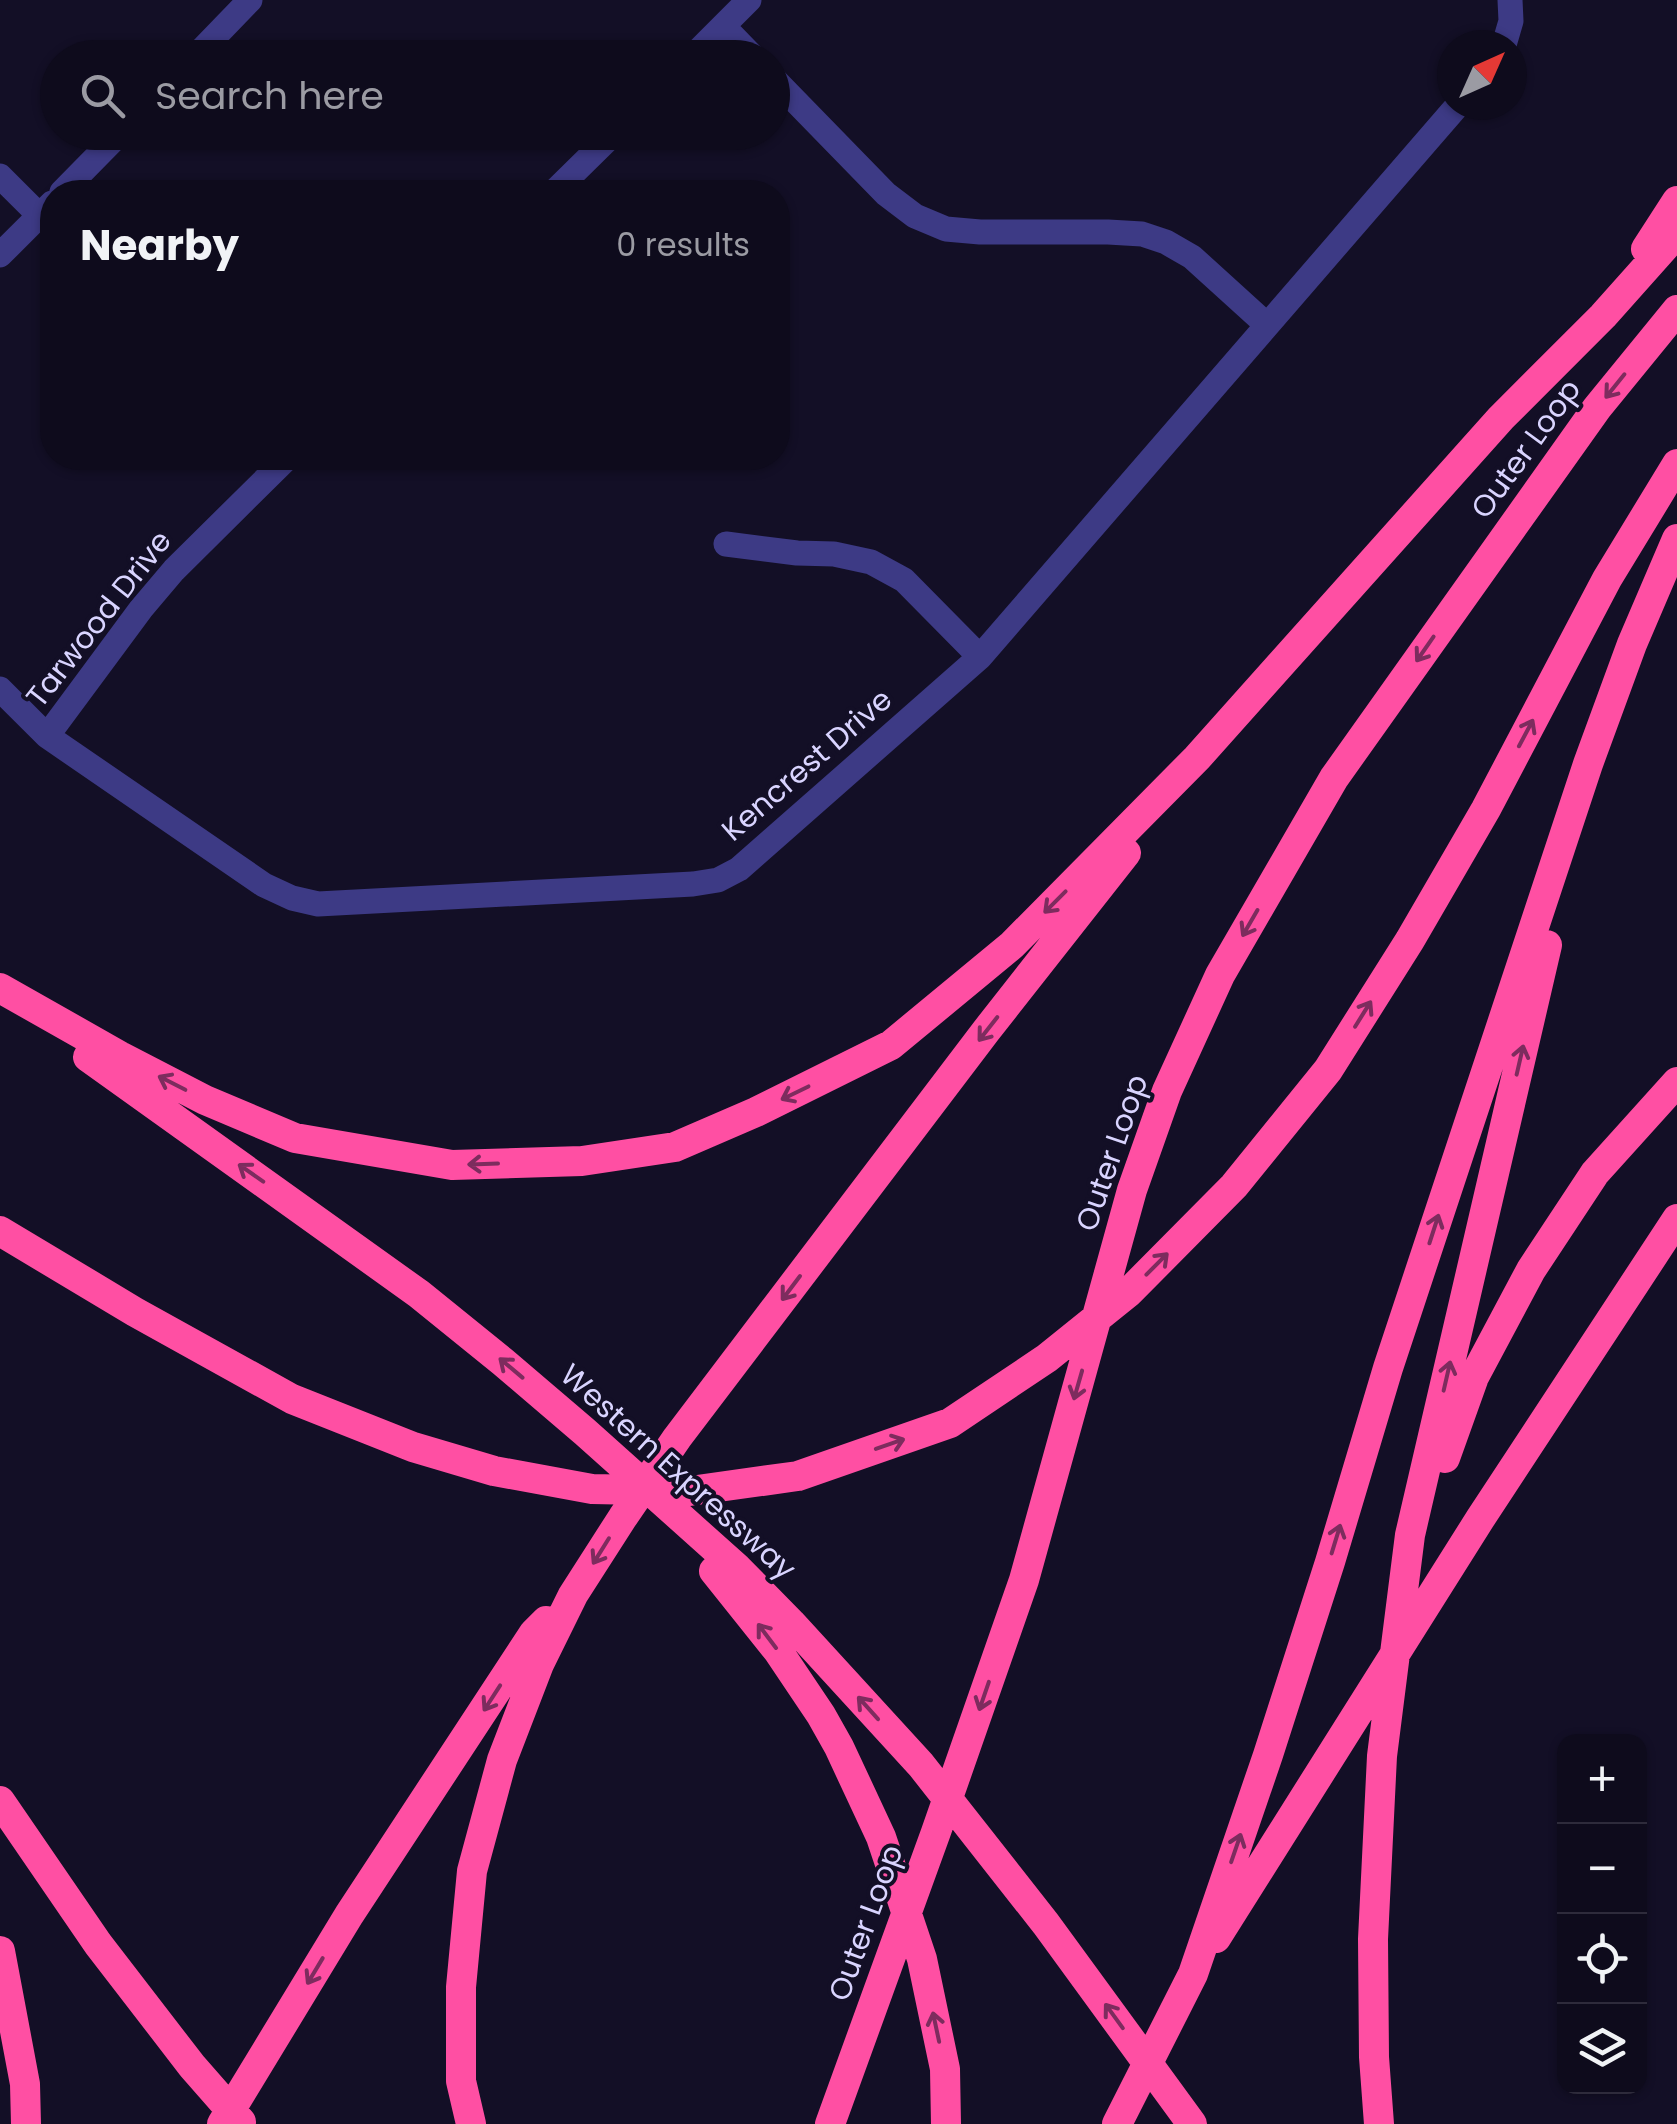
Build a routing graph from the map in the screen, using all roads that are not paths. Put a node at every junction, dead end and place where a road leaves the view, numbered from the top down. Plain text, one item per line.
1 (250, 0) edge
2 (749, 0) edge
3 (1510, 0) edge
4 (723, 26) junction
5 (1508, 30) edge
6 (211, 40) edge
7 (709, 40) edge
8 (737, 40) edge
9 (790, 95) edge
10 (1445, 120) edge
11 (103, 150) edge
12 (597, 150) edge
13 (0, 176) edge
14 (74, 180) edge
15 (566, 180) edge
16 (1677, 201) edge
17 (40, 205) edge
18 (40, 215) edge
19 (1677, 233) edge
20 (0, 254) edge
21 (1677, 310) edge
22 (1603, 316) junction
23 (1267, 325) junction
24 (1677, 464) edge
25 (275, 470) edge
26 (1677, 539) edge
27 (726, 544) dead end
28 (980, 657) junction
29 (0, 690) edge
30 (47, 736) junction
31 (1197, 758) junction
32 (1588, 764) junction
33 (0, 991) edge
34 (1677, 1082) edge
35 (1677, 1219) edge
36 (0, 1231) edge
37 (707, 1551) junction
38 (1405, 1574) junction
39 (574, 1595) junction
40 (0, 1801) edge
41 (0, 1951) edge
42 (1193, 1974) junction
43 (26, 2124) edge
44 (222, 2124) edge
45 (243, 2124) edge
46 (471, 2124) edge
47 (830, 2124) edge
48 (946, 2124) edge
49 (1117, 2124) edge
50 (1192, 2124) edge
51 (1378, 2124) edge

1 - 6 street
2 - 4 street
3 - 5 street
4 - 7 street
4 - 8 street
9 - 23 street
10 - 23 street, Kencrest Drive
11 - 14 street
12 - 15 street
13 - 17 street
16 - 22 highway
18 - 20 street
19 - 22 highway
21 -> 47 highway, Outer Loop
22 - 31 highway
23 - 28 street, Kencrest Drive
36 -> 24 highway
25 - 30 street, Tarwood Drive
26 - 32 highway
27 - 28 street
28 - 30 street, Kencrest Drive
29 - 30 street, Kencrest Drive
31 -> 33 highway
31 -> 39 highway
38 -> 32 highway
42 -> 32 highway
37 -> 33 highway, Western Expressway
34 - 38 highway
35 - 42 highway
48 -> 37 highway
50 -> 37 highway, Western Expressway
38 - 51 highway
39 -> 44 highway
39 - 46 highway
40 - 45 highway
41 - 43 highway
42 - 49 highway

